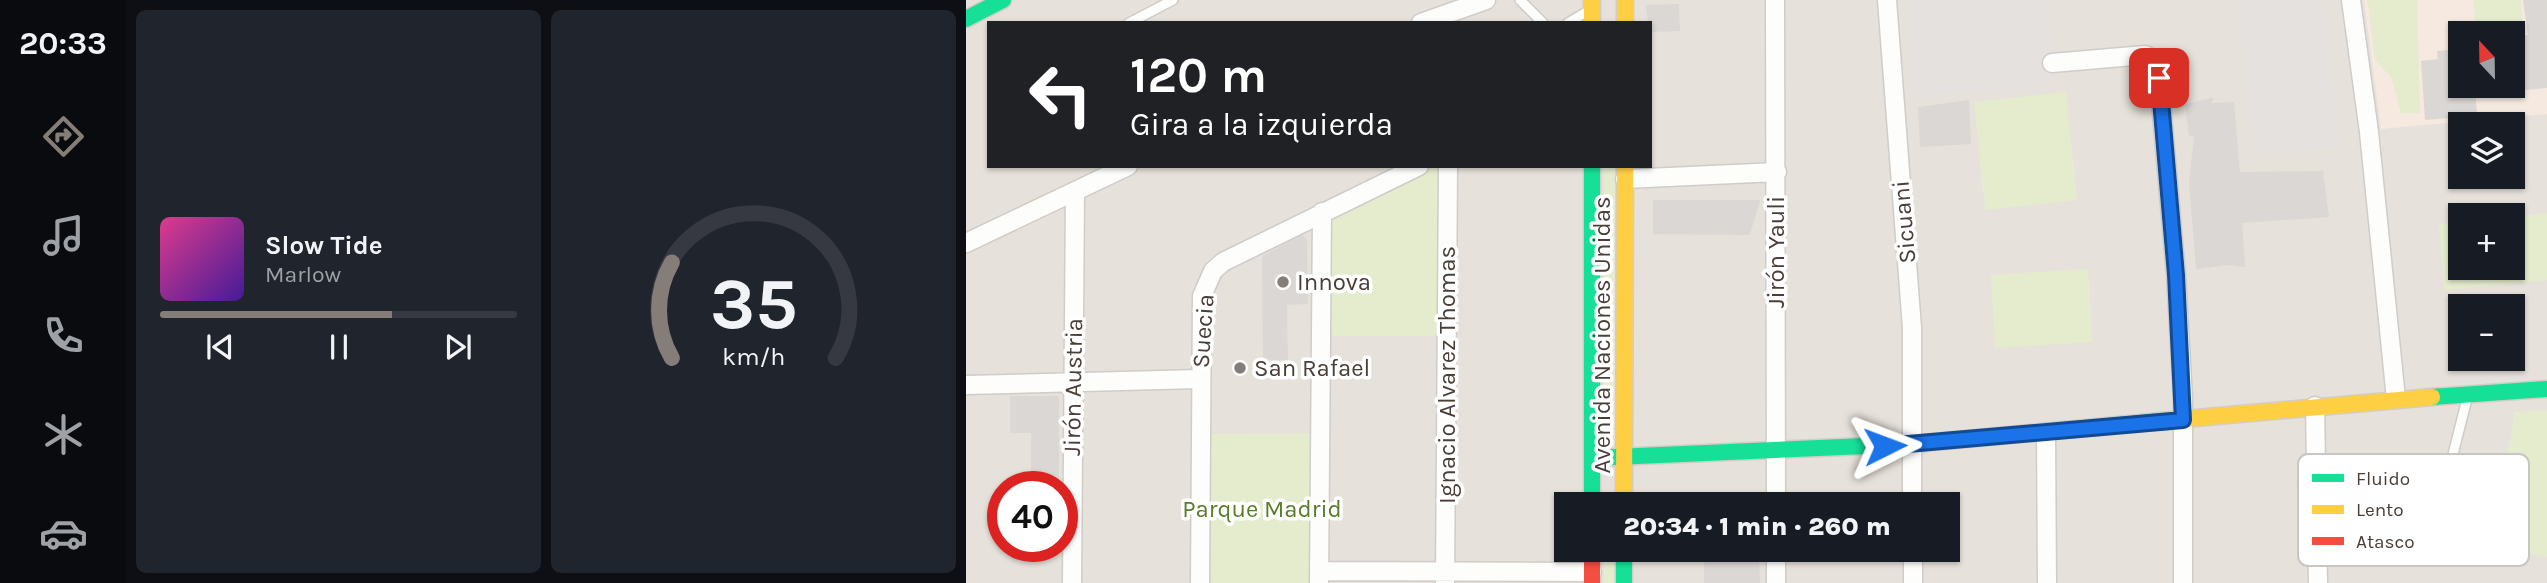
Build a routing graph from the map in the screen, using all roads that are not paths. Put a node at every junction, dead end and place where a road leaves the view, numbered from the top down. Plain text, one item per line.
1 (1003, 0) edge
2 (1173, 0) edge
3 (1486, 0) edge
4 (1520, 0) edge
5 (1625, 0) edge
6 (1775, 0) edge
7 (1887, 0) edge
8 (2351, 0) edge
9 (1592, 10) edge
10 (966, 19) edge
11 (1133, 21) edge
12 (1427, 21) edge
13 (1541, 21) edge
14 (1572, 21) edge
15 (1625, 21) edge
16 (2052, 63) dead end
17 (1124, 168) edge
18 (1415, 168) edge
19 (1448, 168) edge
20 (1592, 168) edge
21 (1625, 172) edge
22 (1777, 172) junction
23 (1075, 192) junction
24 (1322, 212) junction
25 (966, 243) edge
26 (1199, 379) junction
27 (1072, 382) junction
28 (966, 385) edge
29 (2547, 389) edge
30 (2469, 394) junction
31 (2396, 399) junction
32 (2315, 406) junction
33 (2183, 420) junction
34 (2046, 432) junction
35 (1912, 444) junction
36 (1776, 452) junction
37 (2316, 454) edge
38 (2451, 454) edge
39 (1624, 456) junction
40 (1592, 458) junction
41 (1592, 492) edge
42 (1624, 492) edge
43 (1776, 492) edge
44 (1912, 492) edge
45 (1624, 562) edge
46 (1776, 562) edge
47 (1913, 562) edge
48 (1319, 577) edge
49 (1592, 577) edge
50 (1445, 578) edge
51 (1072, 583) edge
52 (1200, 583) edge
53 (1624, 583) edge
54 (1776, 583) edge
55 (1913, 583) edge
56 (2048, 583) edge
57 (2183, 583) edge

1 - 10 street
2 - 11 lane
3 - 12 street
4 - 13 lane
5 - 15 street
6 - 22 street, Jirón Yauli
7 - 35 street, Sicuani
8 - 31 street
9 - 14 lane
16 - 33 street
17 - 23 street
18 - 24 street, Suecia
19 - 50 street, Ignacio Alvarez Thomas
20 - 40 street, Avenida Naciones Unidas
21 - 22 street
21 - 39 street, Avenida Naciones Unidas
22 - 36 street, Jirón Yauli
23 - 25 street
23 - 27 street, Jirón Austria
24 - 26 street, Suecia
24 - 48 street
26 - 27 street
26 - 52 street, Suecia
27 - 28 street
27 - 51 street, Jirón Austria
29 - 30 street
30 - 31 street
30 - 38 lane
31 - 32 street
32 - 33 street
32 - 37 street
33 - 34 street
33 - 57 street
34 - 35 street
34 - 56 street
35 - 36 street
35 - 44 street, Sicuani
36 - 39 street
36 - 43 street, Jirón Yauli
39 - 40 street
39 - 42 street, Avenida Naciones Unidas
40 - 41 street, Avenida Naciones Unidas
45 - 53 street
46 - 54 street
47 - 55 street
48 - 50 street
49 - 50 street

